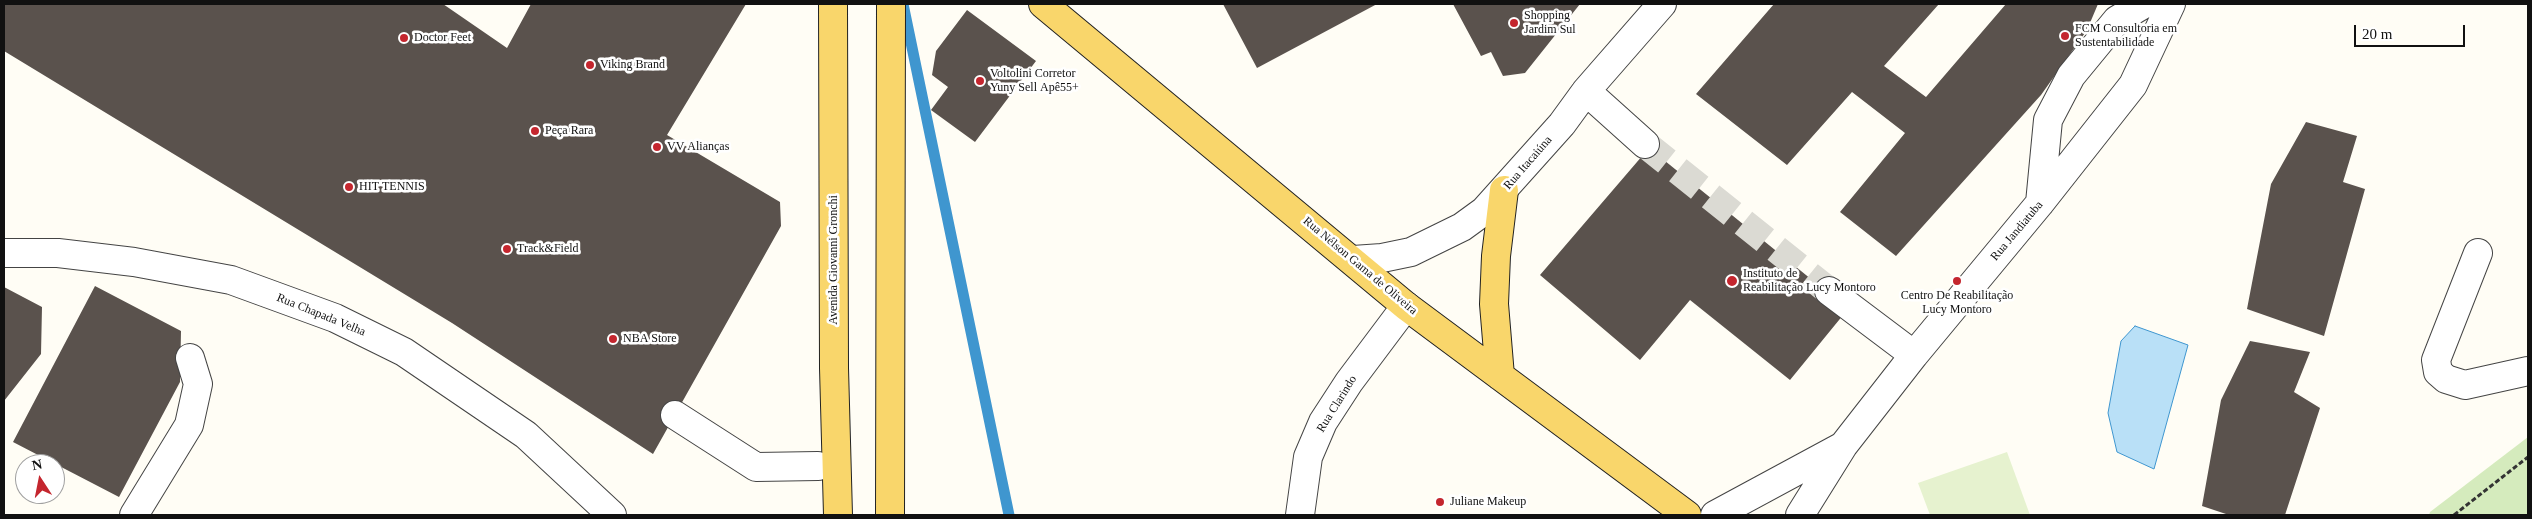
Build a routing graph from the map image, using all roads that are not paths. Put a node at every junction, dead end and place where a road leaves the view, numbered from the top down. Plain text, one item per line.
1 (833, 4) edge
2 (891, 4) edge
3 (1043, 4) edge
4 (1662, 4) edge
5 (2144, 4) edge
6 (2171, 4) edge
7 (1586, 91) junction
8 (1645, 144) tunnel mouth
9 (1504, 190) junction
10 (2040, 203) junction
11 (4, 253) edge
12 (2478, 253) dead end
13 (1354, 260) junction
14 (1829, 291) tunnel mouth
15 (1406, 306) junction
16 (1914, 355) junction
17 (190, 358) dead end
18 (2528, 370) edge
19 (1500, 376) junction
20 (675, 415) dead end
21 (1842, 446) junction
22 (818, 466) dead end
23 (1671, 511) edge
24 (134, 515) edge
25 (612, 515) edge
26 (838, 515) edge
27 (890, 515) edge
28 (1300, 515) edge
29 (1715, 515) edge
30 (1800, 515) edge

1 - 26 main road, Avenida Giovanni Gronchi
2 - 27 main road
3 - 13 main road, Rua Nélson Gama de Oliveira
4 - 7 street, Rua Itacaiúna
5 - 10 street
6 - 10 street, Rua Jandiatuba
7 - 8 street
7 - 9 street, Rua Itacaiúna
9 - 13 street, Rua Itacaiúna
9 - 19 main road
10 - 16 street, Rua Jandiatuba
11 - 25 street, Rua Chapada Velha
12 - 18 street
13 - 15 main road, Rua Nélson Gama de Oliveira
14 - 16 street
15 - 19 main road, Rua Nélson Gama de Oliveira
15 - 28 street, Rua Clarindo
16 - 21 street, Rua Jandiatuba
17 - 24 street
19 - 23 main road, Rua Nélson Gama de Oliveira
20 - 22 street
21 - 29 street, Rua Jandiatuba
21 - 30 street, Rua Jandiatuba

